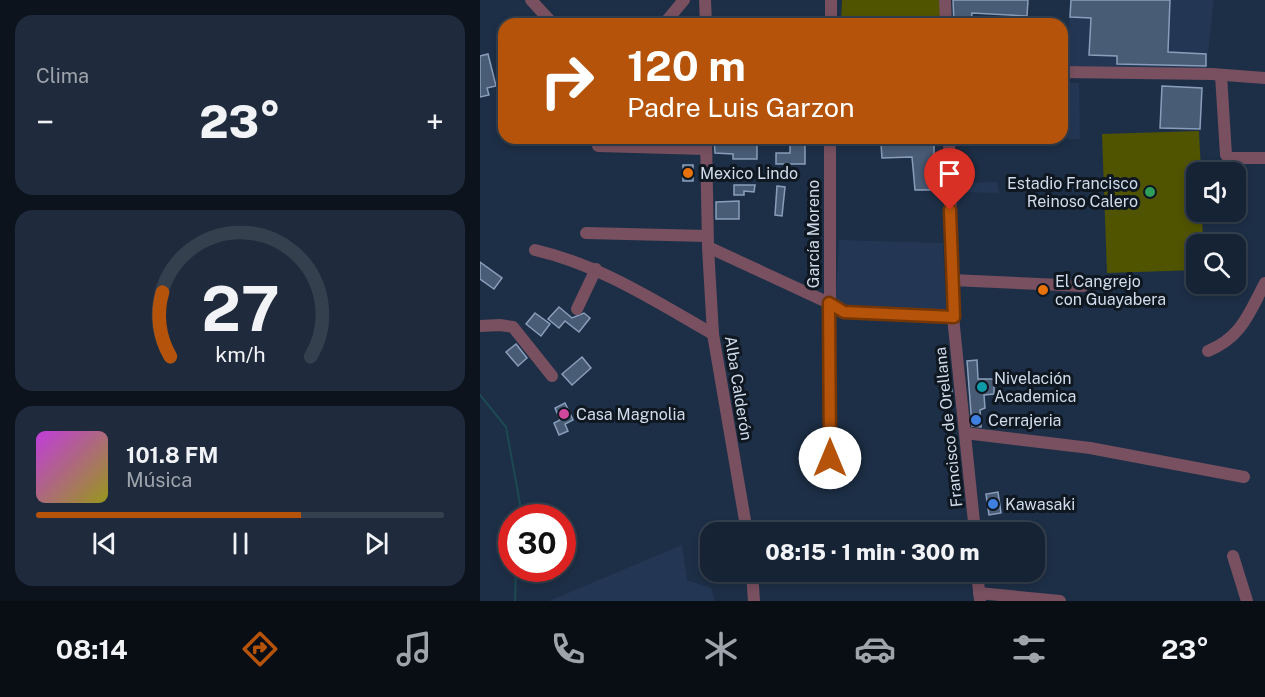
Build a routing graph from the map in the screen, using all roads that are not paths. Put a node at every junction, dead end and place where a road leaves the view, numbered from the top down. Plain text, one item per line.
1 (531, 0) edge
2 (684, 0) edge
3 (705, 0) edge
4 (831, 0) edge
5 (945, 0) edge
6 (548, 18) edge
7 (669, 18) edge
8 (706, 18) edge
9 (831, 18) edge
10 (946, 18) edge
11 (1068, 72) edge
12 (1221, 75) junction
13 (1265, 78) edge
14 (670, 144) edge
15 (706, 144) edge
16 (830, 144) edge
17 (949, 144) edge
18 (598, 146) dead end
19 (1265, 158) edge
20 (586, 233) dead end
21 (707, 242) junction
22 (535, 250) dead end
23 (596, 269) junction
24 (952, 280) junction
25 (1265, 283) edge
26 (1083, 286) dead end
27 (829, 303) junction
28 (577, 309) dead end
29 (954, 317) junction
30 (480, 326) edge
31 (713, 334) junction
32 (1208, 351) dead end
33 (552, 376) dead end
34 (965, 433) junction
35 (830, 475) dead end
36 (1244, 477) dead end
37 (745, 522) edge
38 (974, 522) edge
39 (1233, 556) dead end
40 (753, 582) edge
41 (978, 582) edge
42 (980, 597) edge
43 (754, 601) edge
44 (1060, 601) edge
45 (1247, 601) edge

1 - 6 street
2 - 7 street
3 - 8 street
4 - 9 street
5 - 10 street
11 - 12 street
12 - 13 street
12 - 19 street
14 - 18 street
15 - 21 street, Alba Calderón
16 - 27 street, García Moreno
17 - 24 street, Francisco de Orellana
20 - 21 street
21 - 27 street
21 - 31 street, Alba Calderón
22 - 23 street
23 - 28 street
23 - 31 street
24 - 26 street
24 - 29 street, Francisco de Orellana
25 - 32 street
27 - 29 street
27 - 35 street, García Moreno
29 - 34 street, Francisco de Orellana
30 - 33 street
31 - 37 street, Alba Calderón
34 - 36 street
34 - 38 street, Francisco de Orellana
39 - 45 street
40 - 43 street
41 - 42 street
42 - 44 street

